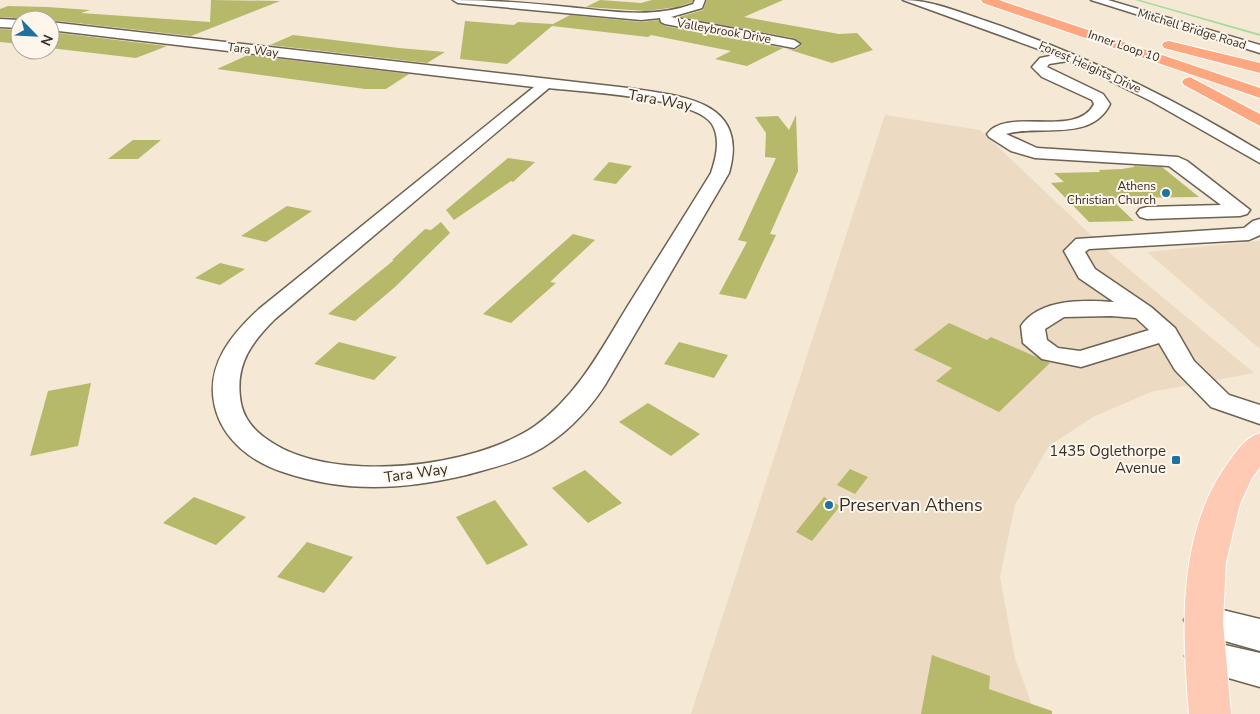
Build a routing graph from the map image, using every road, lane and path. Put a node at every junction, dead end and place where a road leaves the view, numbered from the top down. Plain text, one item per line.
1 (458, 0) edge
2 (700, 0) edge
3 (908, 0) edge
4 (988, 0) edge
5 (1022, 0) edge
6 (1096, 0) edge
7 (653, 17) junction
8 (60, 27) edge
9 (1122, 33) junction
10 (1094, 36) junction
11 (794, 44) dead end
12 (1260, 49) edge
13 (1070, 57) junction
14 (1260, 68) edge
15 (1260, 78) edge
16 (546, 84) junction
17 (1260, 93) edge
18 (1260, 121) edge
19 (1260, 158) edge
20 (1240, 210) junction
21 (1147, 213) dead end
22 (1260, 224) edge
23 (1143, 312) junction
24 (1166, 333) junction
25 (1260, 415) edge
26 (1260, 444) edge
27 (1202, 620) junction
28 (1260, 635) edge
29 (1203, 656) junction
30 (1260, 670) edge
31 (1210, 714) edge

1 - 7 street, Valleybrook Drive
2 - 7 street, Valleybrook Drive
3 - 13 street, Forest Heights Drive
4 - 10 highway, Inner Loop 10
5 - 9 highway
6 - 12 street, Mitchell Bridge Road
7 - 11 street, Valleybrook Drive
8 - 16 street, Tara Way
9 - 14 highway
9 - 15 highway
10 - 17 highway, Inner Loop 10
10 - 18 highway
13 - 19 street, Forest Heights Drive
13 - 20 street
16 - 16 street, Tara Way
20 - 21 street
20 - 22 street
22 - 23 street
23 - 24 street
23 - 24 street
24 - 25 street
26 - 27 main road
27 - 28 street
27 - 29 main road
29 - 30 street
29 - 31 main road

